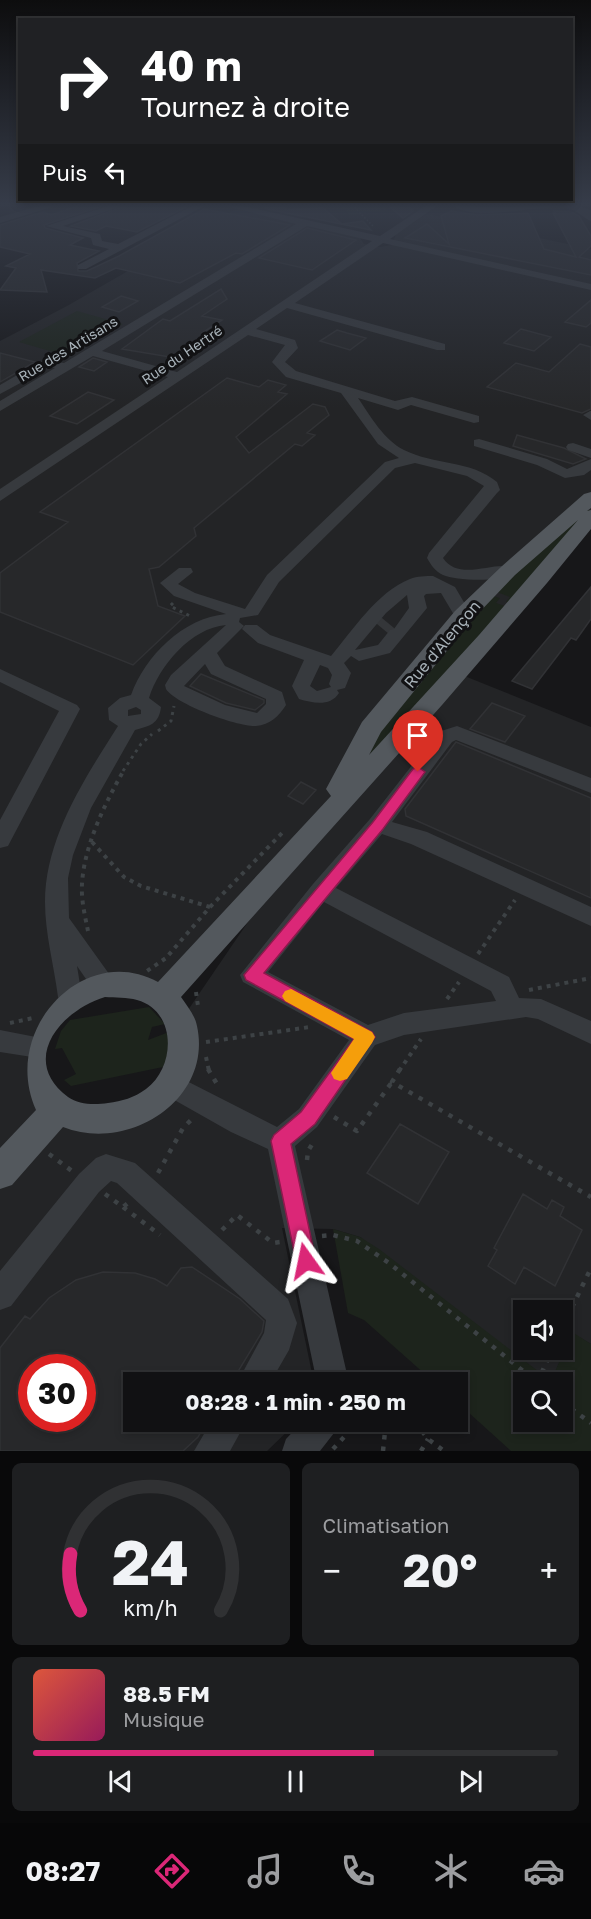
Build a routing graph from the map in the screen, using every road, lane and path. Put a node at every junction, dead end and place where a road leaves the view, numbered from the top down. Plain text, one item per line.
1 (223, 273) edge
2 (330, 273) edge
3 (512, 273) edge
4 (591, 287) edge
5 (284, 304) junction
6 (246, 330) junction
7 (441, 347) dead end
8 (93, 352) junction
9 (67, 367) junction
10 (178, 376) junction
11 (0, 390) edge
12 (346, 392) junction
13 (0, 407) edge
14 (474, 419) dead end
15 (479, 443) dead end
16 (573, 447) dead end
17 (591, 454) edge
18 (409, 456) junction
19 (591, 463) edge
20 (0, 496) edge
21 (591, 498) edge
22 (591, 516) edge
23 (508, 571) junction
24 (185, 572) dead end
25 (449, 589) junction
26 (386, 605) junction
27 (463, 616) junction
28 (242, 620) junction
29 (392, 628) junction
30 (208, 653) junction
31 (314, 657) junction
32 (345, 658) junction
33 (0, 675) edge
34 (178, 698) junction
35 (591, 786) edge
36 (325, 816) junction
37 (378, 825) junction
38 (284, 831) dead end
39 (0, 840) edge
40 (92, 842) junction
41 (524, 886) junction
42 (321, 890) junction
43 (210, 907) junction
44 (591, 917) edge
45 (59, 923) junction
46 (89, 941) dead end
47 (469, 968) junction
48 (138, 974) dead end
49 (105, 985) junction
50 (70, 998) junction
51 (162, 998) junction
52 (511, 1007) junction
53 (436, 1019) junction
54 (591, 1033) edge
55 (366, 1037) junction
56 (0, 1041) edge
57 (32, 1046) junction
58 (392, 1082) junction
59 (171, 1085) junction
60 (58, 1109) junction
61 (325, 1124) dead end
62 (320, 1133) dead end
63 (280, 1141) junction
64 (307, 1163) dead end
65 (0, 1173) edge
66 (591, 1197) edge
67 (318, 1238) junction
68 (591, 1268) edge
69 (0, 1295) edge
70 (573, 1305) edge
71 (259, 1372) edge
72 (332, 1372) edge
73 (523, 1372) edge
74 (573, 1410) edge
75 (591, 1423) edge
76 (223, 1432) edge
77 (314, 1432) edge
78 (349, 1432) edge
79 (385, 1432) edge
80 (423, 1432) edge
81 (428, 1439) junction
82 (210, 1451) edge
83 (298, 1451) edge
84 (332, 1451) edge
85 (383, 1451) edge
86 (421, 1451) edge
87 (444, 1451) edge

1 - 8 street, Rue des Artisans
2 - 5 street, Rue du Hertré
3 - 4 street
5 - 6 street, Rue du Hertré
5 - 7 street
6 - 10 street, Rue du Hertré
6 - 12 street
8 - 9 street, Rue des Artisans
8 - 10 street
9 - 11 street
9 - 13 street, Rue des Artisans
10 - 20 street, Rue du Hertré
12 - 14 street
12 - 18 street
15 - 19 street
16 - 17 street
18 - 23 street
18 - 28 street
21 - 23 main road, Rue d'Alençon
22 - 36 main road, Rue d'Alençon
23 - 27 main road, Rue d'Alençon
24 - 28 street
25 - 26 street
25 - 27 street
25 - 29 street
26 - 29 street
26 - 32 street
27 - 36 main road, Rue d'Alençon
28 - 30 street
28 - 31 street
28 - 45 street
29 - 32 street
30 - 34 street
30 - 34 street
31 - 32 street
31 - 32 street
33 - 39 street
34 - 40 path
35 - 37 street
36 - 51 main road, Rue d'Alençon
37 - 41 street
37 - 42 street
38 - 43 path
40 - 43 path
40 - 46 path
41 - 44 street
41 - 47 path
42 - 47 street
42 - 55 street
43 - 48 path
45 - 49 street
45 - 50 street
47 - 52 street
47 - 53 path
49 - 50 main road
49 - 51 main road
50 - 57 main road
51 - 59 main road
52 - 53 street
52 - 54 street
53 - 55 street
53 - 58 path
55 - 63 street
56 - 57 street
57 - 60 main road
58 - 61 path
58 - 66 path
59 - 60 main road
59 - 63 street
60 - 65 main road
62 - 64 path
63 - 67 street
67 - 72 street
67 - 73 path
68 - 70 path
69 - 71 street
74 - 75 path
76 - 82 street
77 - 83 street
78 - 84 path
79 - 85 path
80 - 81 path
81 - 86 path
81 - 87 path

